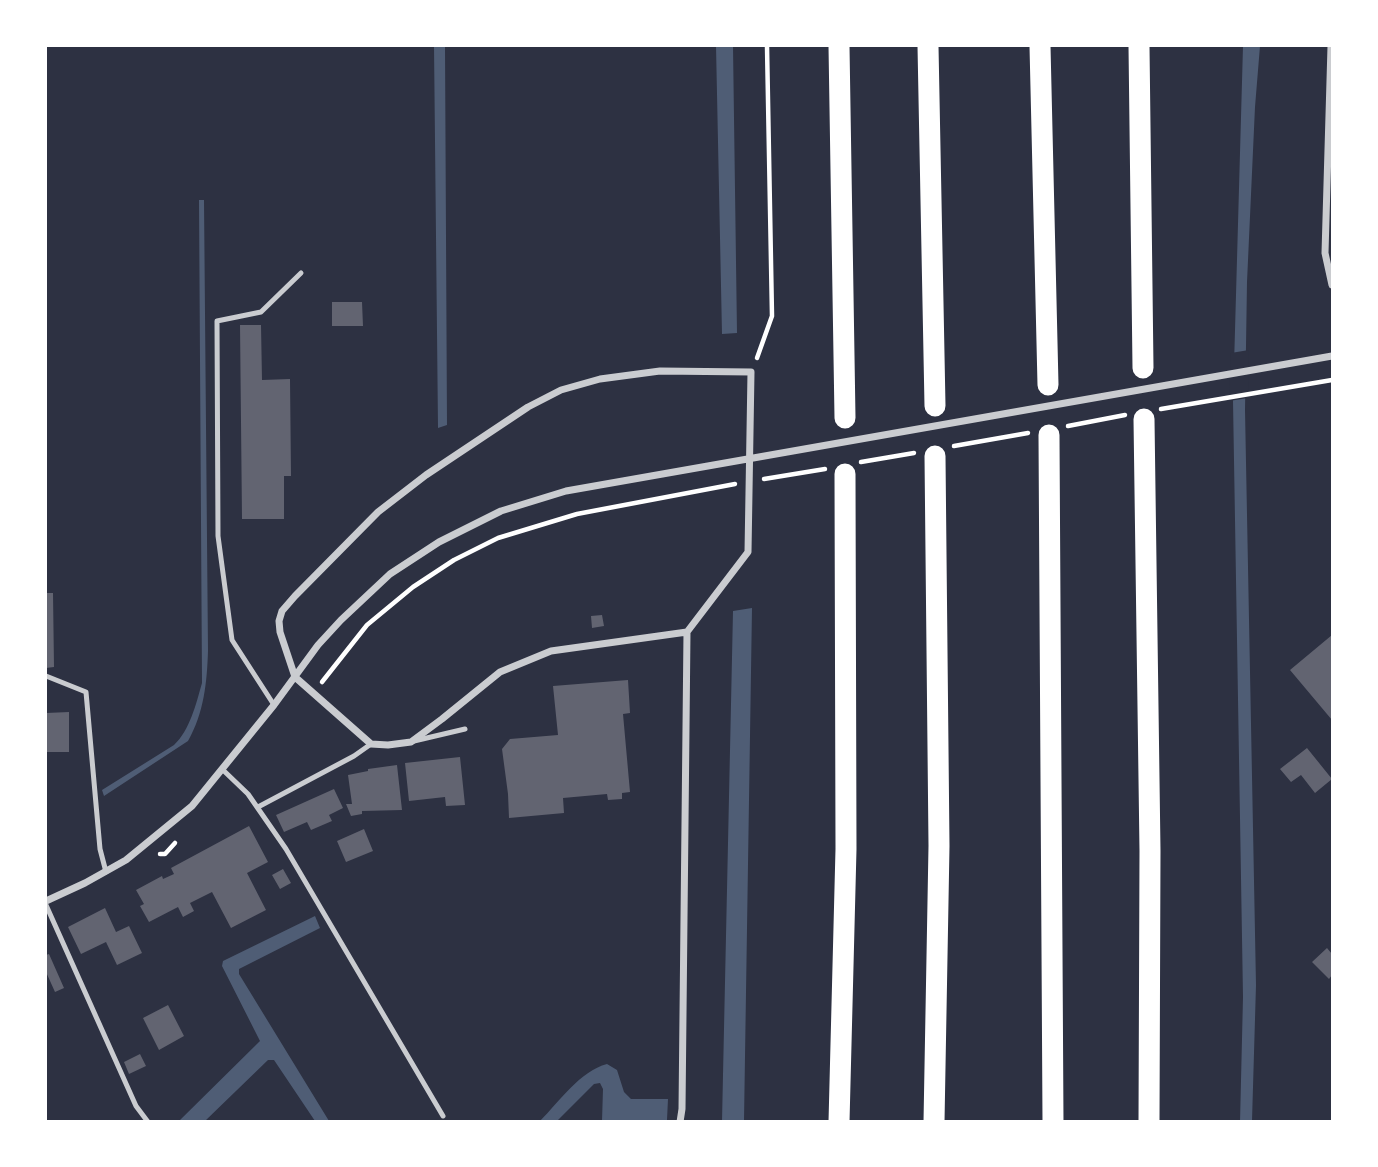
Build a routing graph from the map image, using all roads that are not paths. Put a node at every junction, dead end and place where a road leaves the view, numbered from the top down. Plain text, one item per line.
1 (839, 46) edge
2 (928, 46) edge
3 (1040, 46) edge
4 (1139, 46) edge
5 (1331, 46) edge
6 (301, 273) dead end
7 (1332, 285) edge
8 (1332, 356) edge
9 (1143, 368) dead end
10 (1048, 385) dead end
11 (936, 406) dead end
12 (1142, 415) road end
13 (845, 418) dead end
14 (1051, 431) road end
15 (931, 452) road end
16 (847, 468) road end
17 (687, 632) junction
18 (46, 676) edge
19 (295, 677) junction
20 (274, 705) junction
21 (465, 729) dead end
22 (411, 742) junction
23 (371, 744) junction
24 (223, 770) junction
25 (258, 807) junction
26 (106, 872) junction
27 (46, 903) edge
28 (443, 1116) dead end
29 (148, 1122) edge
30 (680, 1122) edge
31 (839, 1122) edge
32 (934, 1122) edge
33 (1052, 1122) edge
34 (1149, 1122) edge

1 - 13 highway
2 - 11 highway
3 - 10 highway
4 - 9 highway
5 - 7 street
6 - 20 lane
8 - 19 street
12 - 34 highway
14 - 33 highway
15 - 32 highway
16 - 31 highway
17 - 19 street
17 - 22 street
17 - 30 street
18 - 26 lane
19 - 20 street
19 - 23 street
20 - 24 street
21 - 22 lane
22 - 23 street
23 - 25 lane
24 - 25 lane
24 - 26 street
25 - 28 lane
26 - 27 street
27 - 29 lane

